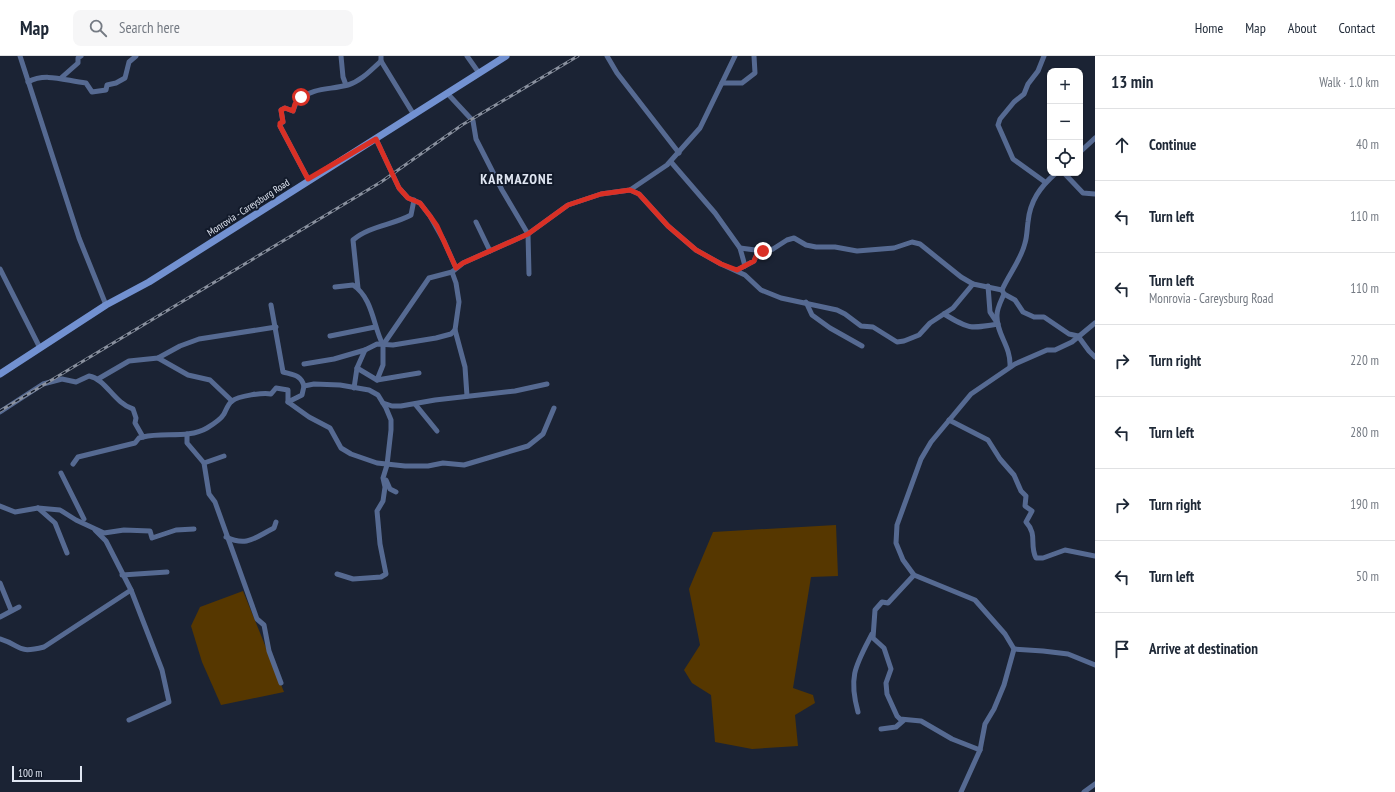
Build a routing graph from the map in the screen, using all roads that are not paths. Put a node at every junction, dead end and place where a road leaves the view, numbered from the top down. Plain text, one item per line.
1 (20, 56) edge
2 (82, 56) edge
3 (136, 56) edge
4 (341, 56) edge
5 (467, 56) edge
6 (506, 56) edge
7 (607, 56) edge
8 (735, 56) edge
9 (754, 56) edge
10 (1044, 56) edge
11 (381, 59) edge
12 (479, 73) junction
13 (61, 78) junction
14 (28, 82) junction
15 (722, 83) junction
16 (346, 85) junction
17 (448, 93) junction
18 (414, 115) junction
19 (1095, 138) edge
20 (376, 139) junction
21 (1083, 149) edge
22 (679, 153) junction
23 (671, 162) junction
24 (1052, 176) edge
25 (1067, 176) edge
26 (308, 179) junction
27 (1045, 182) junction
28 (630, 190) junction
29 (1095, 194) edge
30 (414, 200) junction
31 (476, 222) dead end
32 (528, 234) junction
33 (740, 248) junction
34 (490, 251) junction
35 (763, 251) junction
36 (745, 266) junction
37 (0, 269) edge
38 (454, 270) junction
39 (737, 270) junction
40 (529, 274) dead end
41 (973, 284) junction
42 (988, 286) junction
43 (336, 287) dead end
44 (358, 288) junction
45 (1003, 292) junction
46 (806, 302) junction
47 (106, 305) junction
48 (271, 305) dead end
49 (944, 314) junction
50 (1095, 323) edge
51 (998, 324) junction
52 (276, 327) junction
53 (375, 327) junction
54 (455, 330) junction
55 (330, 336) dead end
56 (1078, 336) junction
57 (383, 345) junction
58 (862, 346) dead end
59 (40, 348) junction
60 (365, 350) junction
61 (1095, 356) edge
62 (158, 358) junction
63 (304, 364) dead end
64 (1010, 366) junction
65 (357, 368) junction
66 (419, 373) dead end
67 (0, 374) edge
68 (98, 379) junction
69 (377, 380) junction
70 (547, 384) dead end
71 (304, 386) junction
72 (354, 388) junction
73 (467, 396) junction
74 (232, 401) junction
75 (288, 402) junction
76 (382, 403) junction
77 (415, 404) junction
78 (554, 408) dead end
79 (0, 412) edge
80 (949, 420) junction
81 (437, 431) dead end
82 (187, 434) junction
83 (143, 436) junction
84 (224, 456) dead end
85 (204, 463) junction
86 (73, 464) dead end
87 (387, 465) junction
88 (61, 473) dead end
89 (383, 478) junction
90 (396, 492) dead end
91 (0, 506) edge
92 (38, 508) junction
93 (84, 519) dead end
94 (276, 522) dead end
95 (194, 529) dead end
96 (95, 530) junction
97 (226, 537) junction
98 (67, 553) dead end
99 (1095, 556) edge
100 (167, 572) dead end
101 (337, 574) dead end
102 (122, 575) junction
103 (914, 575) junction
104 (0, 583) edge
105 (132, 590) junction
106 (19, 607) dead end
107 (11, 610) junction
108 (0, 617) edge
109 (872, 634) junction
110 (0, 640) edge
111 (1014, 649) junction
112 (1095, 665) edge
113 (281, 683) dead end
114 (858, 712) dead end
115 (129, 720) dead end
116 (904, 720) junction
117 (881, 729) dead end
118 (980, 750) junction
119 (1095, 784) edge
120 (962, 792) edge
121 (1084, 792) edge

1 - 14 street
2 - 13 street
3 - 13 street
4 - 16 street
5 - 12 street
6 - 12 main road, Monrovia - Careysburg Road
7 - 22 street
8 - 15 street
9 - 15 street
10 - 27 street
11 - 16 street
11 - 18 street
12 - 17 main road, Monrovia - Careysburg Road
13 - 14 street
14 - 47 street
15 - 22 street
16 - 26 street
17 - 18 main road, Monrovia - Careysburg Road
17 - 32 street
18 - 20 main road, Monrovia - Careysburg Road
19 - 21 street
20 - 26 main road, Monrovia - Careysburg Road
20 - 30 street
22 - 23 street
23 - 28 street
23 - 33 street
24 - 27 street
25 - 29 street
26 - 47 main road, Monrovia - Careysburg Road
27 - 45 street
28 - 32 street
28 - 39 street
30 - 38 street
30 - 44 street
31 - 34 street
32 - 34 street
32 - 40 street
33 - 35 street
33 - 36 street
34 - 38 street
35 - 36 street
35 - 41 street
36 - 39 street
37 - 59 street
38 - 54 street
38 - 57 street
39 - 46 street
41 - 42 street
41 - 49 street
42 - 45 street
42 - 51 street
43 - 44 street
44 - 53 street
45 - 51 street
45 - 56 street
46 - 49 street
46 - 58 street
47 - 59 main road, Monrovia - Careysburg Road
48 - 52 street
49 - 51 street
50 - 56 street
51 - 64 street
52 - 62 street
52 - 71 street
53 - 55 street
53 - 57 street
54 - 57 street
54 - 73 street
56 - 61 street
56 - 64 street
57 - 60 street
57 - 69 street
59 - 67 main road, Monrovia - Careysburg Road
60 - 63 street
60 - 65 street
62 - 68 street
62 - 74 street
64 - 80 street
65 - 69 street
65 - 72 street
66 - 69 street
68 - 79 street
68 - 83 street
70 - 73 street
71 - 72 street
71 - 75 street
72 - 76 street
73 - 77 street
74 - 75 street
74 - 82 street
75 - 87 street
76 - 77 street
76 - 87 street
77 - 81 street
78 - 87 street
80 - 99 street
80 - 103 street
82 - 83 street
82 - 85 street
83 - 86 street
84 - 85 street
85 - 97 street
87 - 89 street
88 - 93 street
89 - 90 street
89 - 101 street
91 - 92 street
92 - 96 street
92 - 98 street
94 - 97 street
95 - 96 street
96 - 102 street
97 - 113 street
100 - 102 street
102 - 105 street
103 - 109 street
103 - 111 street
104 - 107 street
105 - 110 street
105 - 115 street
106 - 107 street
107 - 108 street
109 - 114 street
109 - 116 street
111 - 112 street
111 - 118 street
116 - 117 street
116 - 118 street
118 - 120 street
119 - 121 street

